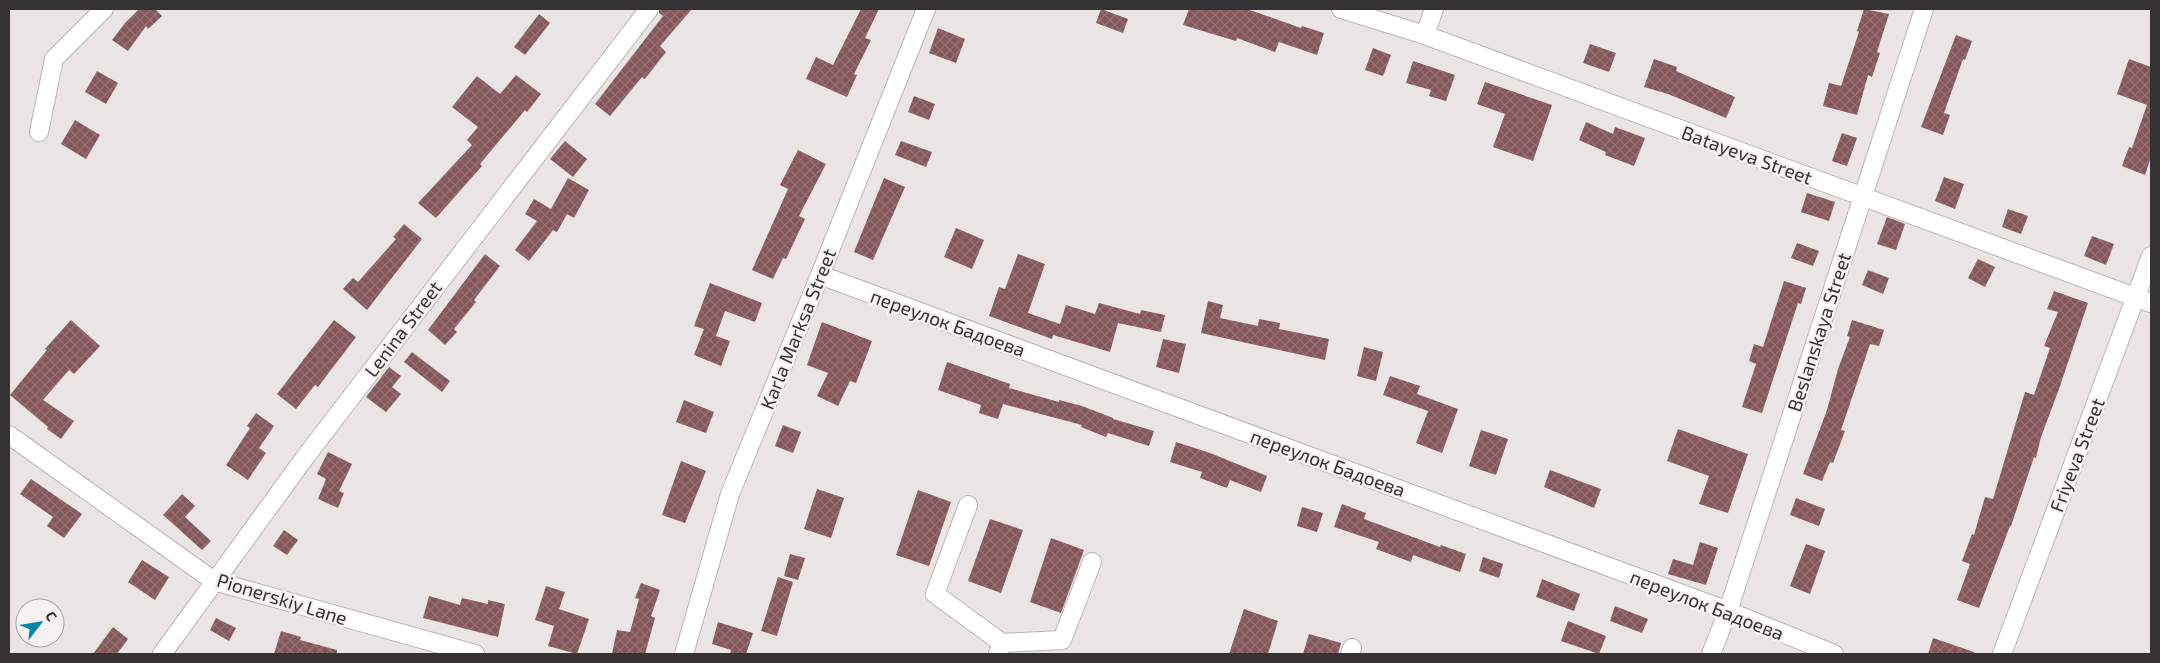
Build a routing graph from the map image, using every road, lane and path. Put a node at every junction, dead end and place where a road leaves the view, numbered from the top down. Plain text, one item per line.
1 (104, 9) edge
2 (649, 9) edge
3 (926, 9) edge
4 (1341, 9) edge
5 (1434, 9) edge
6 (1924, 9) edge
7 (1425, 35) junction
8 (39, 132) dead end
9 (1863, 198) junction
10 (2151, 256) edge
11 (820, 275) junction
12 (2144, 300) edge
13 (9, 434) edge
14 (968, 505) dead end
15 (1092, 562) dead end
16 (214, 581) junction
17 (1728, 611) junction
18 (1000, 648) edge
19 (162, 654) edge
20 (475, 654) edge
21 (684, 654) edge
22 (1711, 654) edge
23 (1834, 654) edge
24 (2002, 654) edge

1 - 8 street
2 - 16 street, Lenina Street
3 - 11 street, Karla Marksa Street
4 - 7 street, Batayeva Street
5 - 7 street
6 - 9 street, Beslanskaya Street
7 - 9 street, Batayeva Street
9 - 12 street, Batayeva Street
9 - 17 street, Beslanskaya Street
10 - 12 street, Friyeva Street
11 - 17 street, переулок Бадоева
11 - 21 street, Karla Marksa Street
12 - 24 street, Friyeva Street
13 - 16 street, Pionerskiy Lane
14 - 18 street
15 - 18 street
16 - 19 street, Lenina Street
16 - 20 street, Pionerskiy Lane
17 - 22 street, Beslanskaya Street
17 - 23 street, переулок Бадоева

